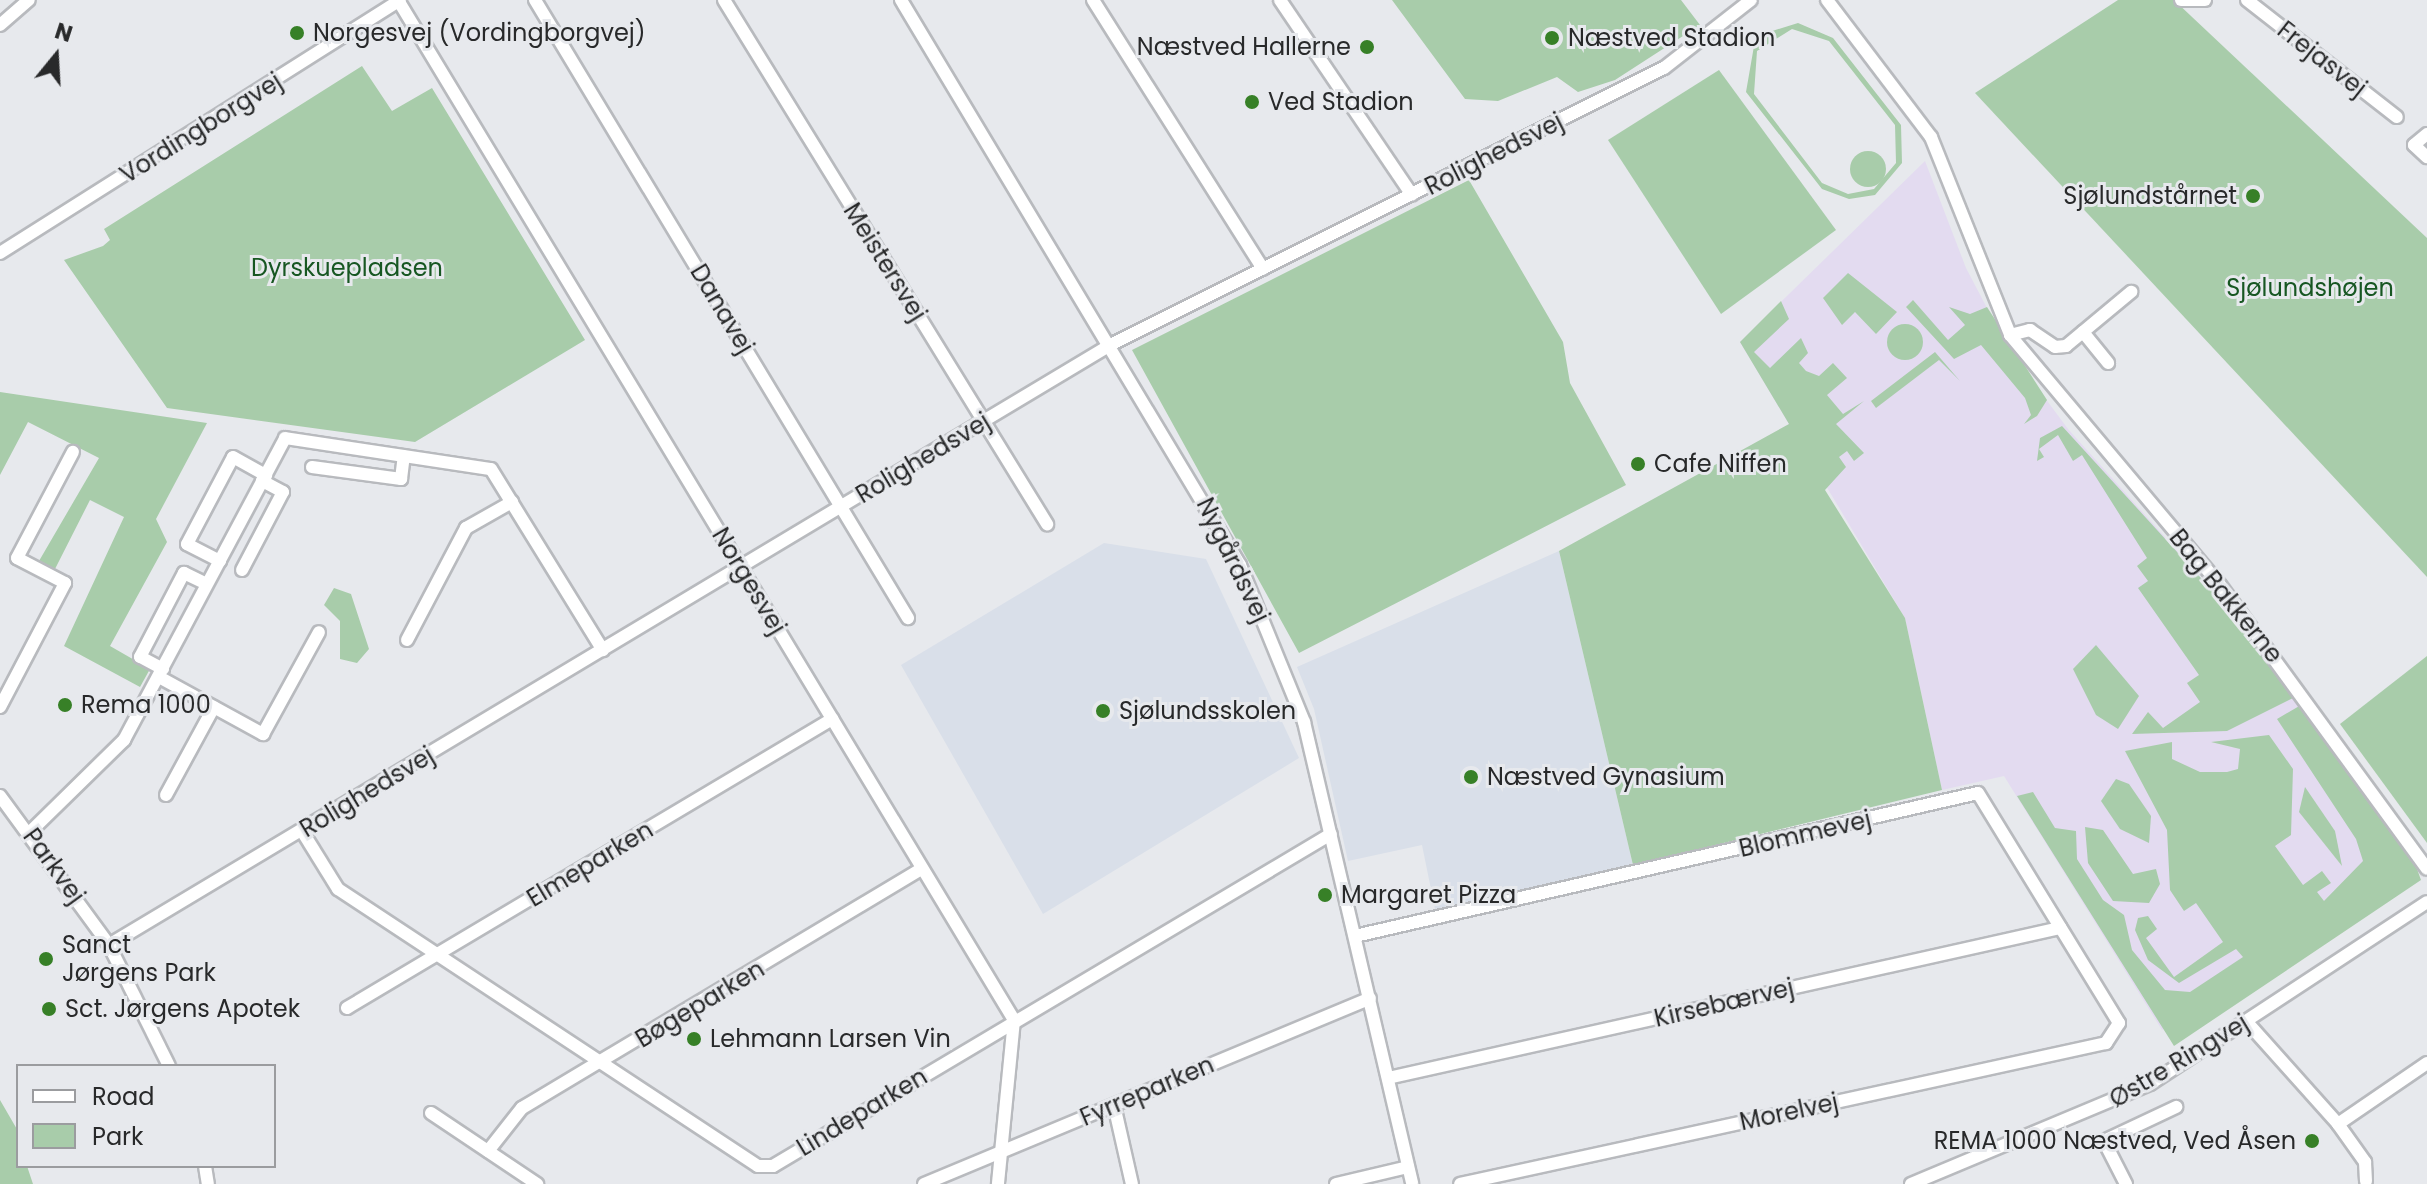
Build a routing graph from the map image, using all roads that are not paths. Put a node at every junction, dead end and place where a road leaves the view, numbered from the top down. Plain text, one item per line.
1 (29, 0) edge
2 (399, 0) edge
3 (535, 0) edge
4 (724, 0) edge
5 (901, 0) edge
6 (1093, 0) edge
7 (1280, 0) edge
8 (1751, 0) edge
9 (1827, 0) edge
10 (2181, 0) edge
11 (2205, 0) edge
12 (2247, 0) edge
13 (0, 25) edge
14 (2397, 117) dead end
15 (2427, 134) edge
16 (2427, 157) edge
17 (1412, 195) junction
18 (0, 253) edge
19 (1263, 269) junction
20 (2131, 292) dead end
21 (2083, 332) junction
22 (2010, 335) junction
23 (1112, 344) junction
24 (2108, 363) dead end
25 (983, 422) junction
26 (73, 452) dead end
27 (404, 456) junction
28 (312, 467) dead end
29 (264, 478) junction
30 (512, 502) junction
31 (841, 506) junction
32 (1047, 524) dead end
33 (220, 561) junction
34 (740, 567) junction
35 (242, 570) dead end
36 (207, 584) junction
37 (908, 618) dead end
38 (319, 632) dead end
39 (407, 640) dead end
40 (603, 650) junction
41 (161, 673) junction
42 (0, 707) edge
43 (214, 707) junction
44 (832, 719) junction
45 (166, 795) dead end
46 (0, 796) edge
47 (302, 831) junction
48 (30, 832) junction
49 (1331, 834) junction
50 (922, 869) junction
51 (2427, 869) edge
52 (2427, 902) edge
53 (2060, 928) junction
54 (1355, 936) junction
55 (109, 945) junction
56 (438, 955) junction
57 (1370, 998) junction
58 (347, 1008) dead end
59 (1014, 1020) junction
60 (2246, 1021) junction
61 (2116, 1036) joint
62 (603, 1063) junction
63 (2427, 1063) edge
64 (168, 1064) edge
65 (1388, 1078) junction
66 (1114, 1105) junction
67 (2176, 1107) dead end
68 (431, 1113) dead end
69 (2338, 1124) junction
70 (488, 1151) junction
71 (998, 1153) junction
72 (1408, 1167) junction
73 (2366, 1181) dead end
74 (537, 1184) edge
75 (924, 1184) edge
76 (998, 1184) edge
77 (1132, 1184) edge
78 (1336, 1184) edge
79 (1412, 1184) edge
80 (1460, 1184) edge
81 (1911, 1184) edge
82 (2126, 1184) edge

1 - 13 street
2 - 18 street, Vordingborgvej
2 - 34 street, Norgesvej
3 - 31 street, Danavej
4 - 25 street, Meistersvej
5 - 23 street, Nygårdsvej
6 - 19 street
7 - 17 street
8 - 17 street, Rolighedsvej
9 - 22 street, Bag Bakkerne
10 - 11 street
12 - 14 street, Frejasvej
15 - 16 street
17 - 19 street, Rolighedsvej
19 - 23 street, Rolighedsvej
20 - 21 street
21 - 22 street
21 - 24 street
22 - 51 street, Bag Bakkerne
23 - 25 street, Rolighedsvej
23 - 49 street, Nygårdsvej
25 - 31 street, Rolighedsvej
25 - 32 street, Meistersvej
26 - 42 street
27 - 28 street
27 - 29 street
27 - 30 street
29 - 33 street
29 - 33 street
29 - 35 street
30 - 39 street
30 - 40 street
31 - 34 street, Rolighedsvej
31 - 37 street, Danavej
33 - 36 street
34 - 40 street, Rolighedsvej
34 - 44 street, Norgesvej
36 - 41 street
36 - 41 street
38 - 43 street
40 - 47 street, Rolighedsvej
41 - 43 street
41 - 48 street
43 - 45 street
44 - 50 street, Norgesvej
44 - 56 street, Elmeparken
46 - 48 street, Parkvej
47 - 55 street, Rolighedsvej
47 - 56 street, Lindeparken
48 - 55 street, Parkvej
49 - 54 street, Nygårdsvej
49 - 59 street, Lindeparken
50 - 59 street, Norgesvej
50 - 62 street, Bøgeparken
52 - 60 street, Østre Ringvej
53 - 54 street, Blommevej
53 - 61 street, Blommevej
53 - 65 street, Kirsebærvej
54 - 57 street, Nygårdsvej
55 - 64 street, Parkvej
56 - 58 street, Elmeparken
56 - 62 street, Lindeparken
57 - 65 street, Nygårdsvej
57 - 66 street, Fyrreparken
59 - 62 street, Lindeparken
59 - 71 street
60 - 69 street
60 - 81 street, Østre Ringvej
61 - 80 street, Morelvej
62 - 70 street, Bøgeparken
63 - 69 street
65 - 72 street, Nygårdsvej
66 - 71 street, Fyrreparken
66 - 77 street
67 - 82 street
68 - 70 street
69 - 73 street
70 - 74 street
71 - 75 street, Fyrreparken
71 - 76 street
72 - 78 street
72 - 79 street, Nygårdsvej

